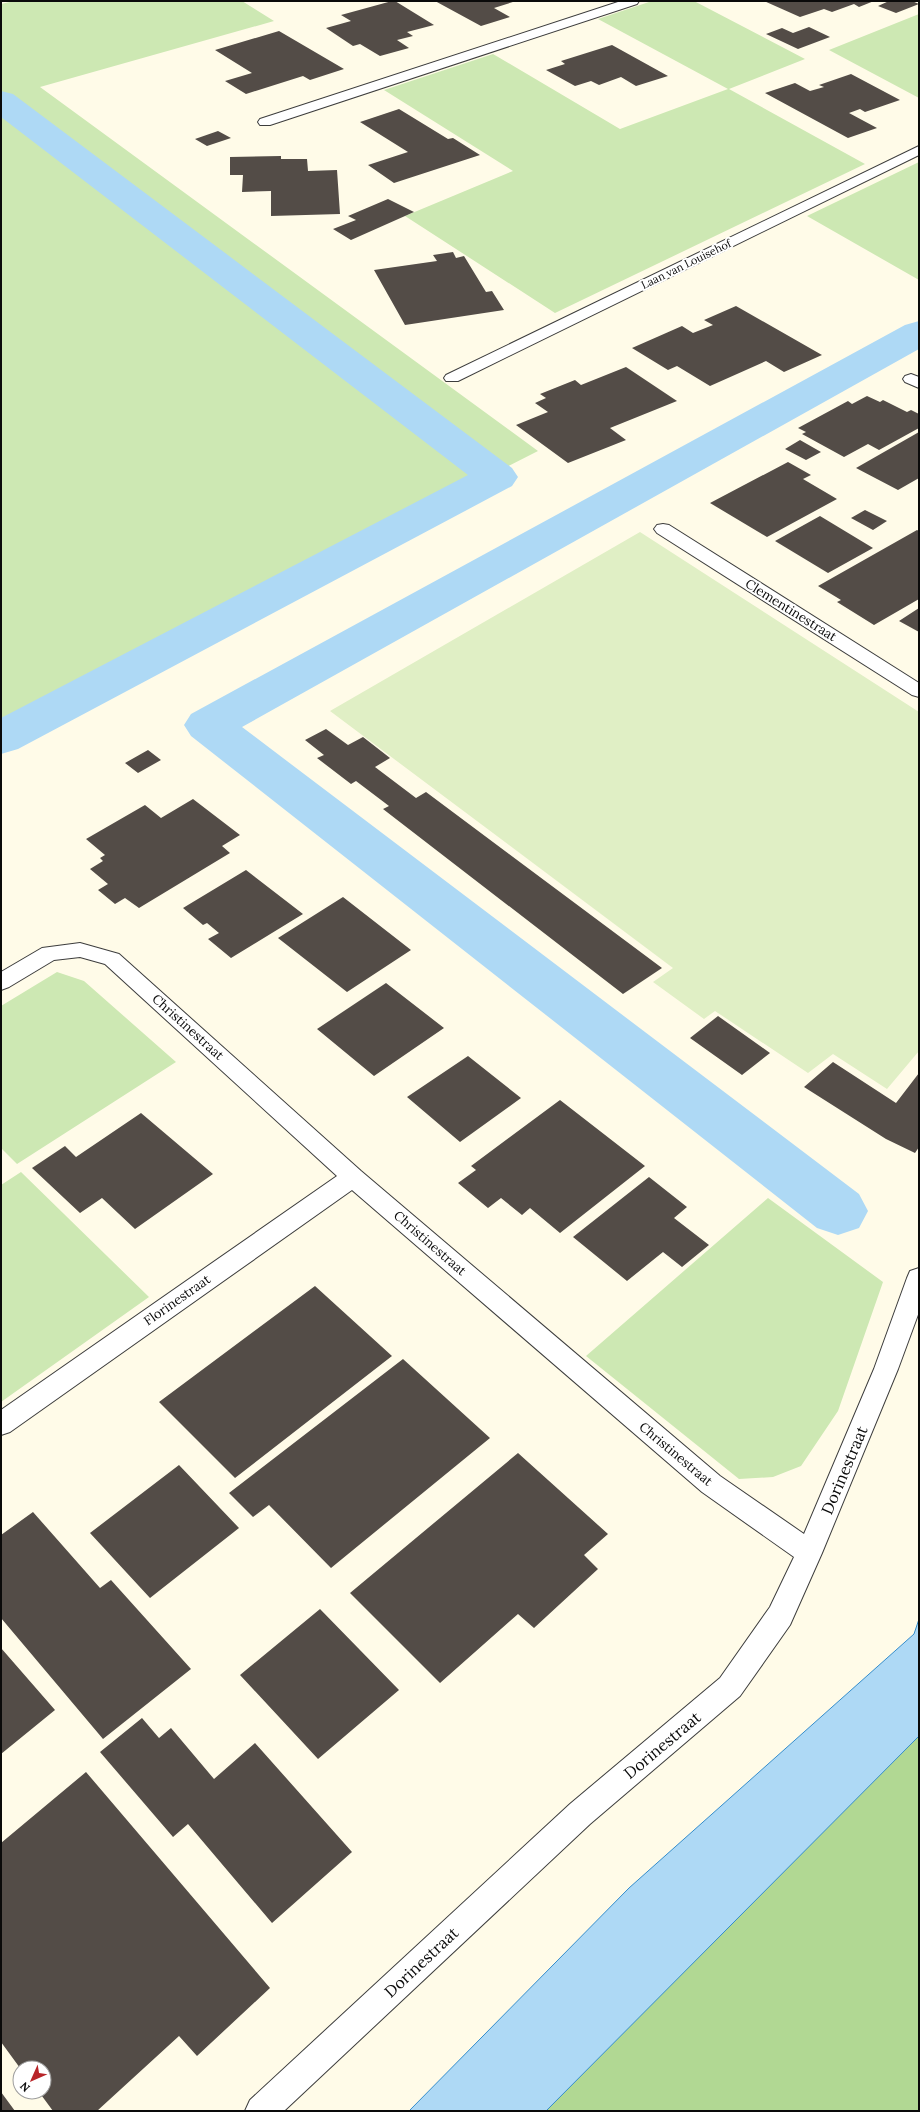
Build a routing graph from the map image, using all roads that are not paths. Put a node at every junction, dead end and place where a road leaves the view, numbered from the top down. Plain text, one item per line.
1 (634, 1) edge
2 (265, 122) dead end
3 (919, 150) edge
4 (452, 378) dead end
5 (663, 529) dead end
6 (919, 691) edge
7 (1, 982) edge
8 (352, 1177) junction
9 (919, 1278) edge
10 (1, 1424) edge
11 (809, 1553) junction
12 (261, 2111) edge

1 - 2 street
3 - 4 street, Laan van Louisehof
5 - 6 street, Clementinestraat
7 - 8 street, Christinestraat
8 - 10 street, Florinestraat
8 - 11 street, Christinestraat
9 - 11 street, Dorinestraat
11 - 12 street, Dorinestraat

